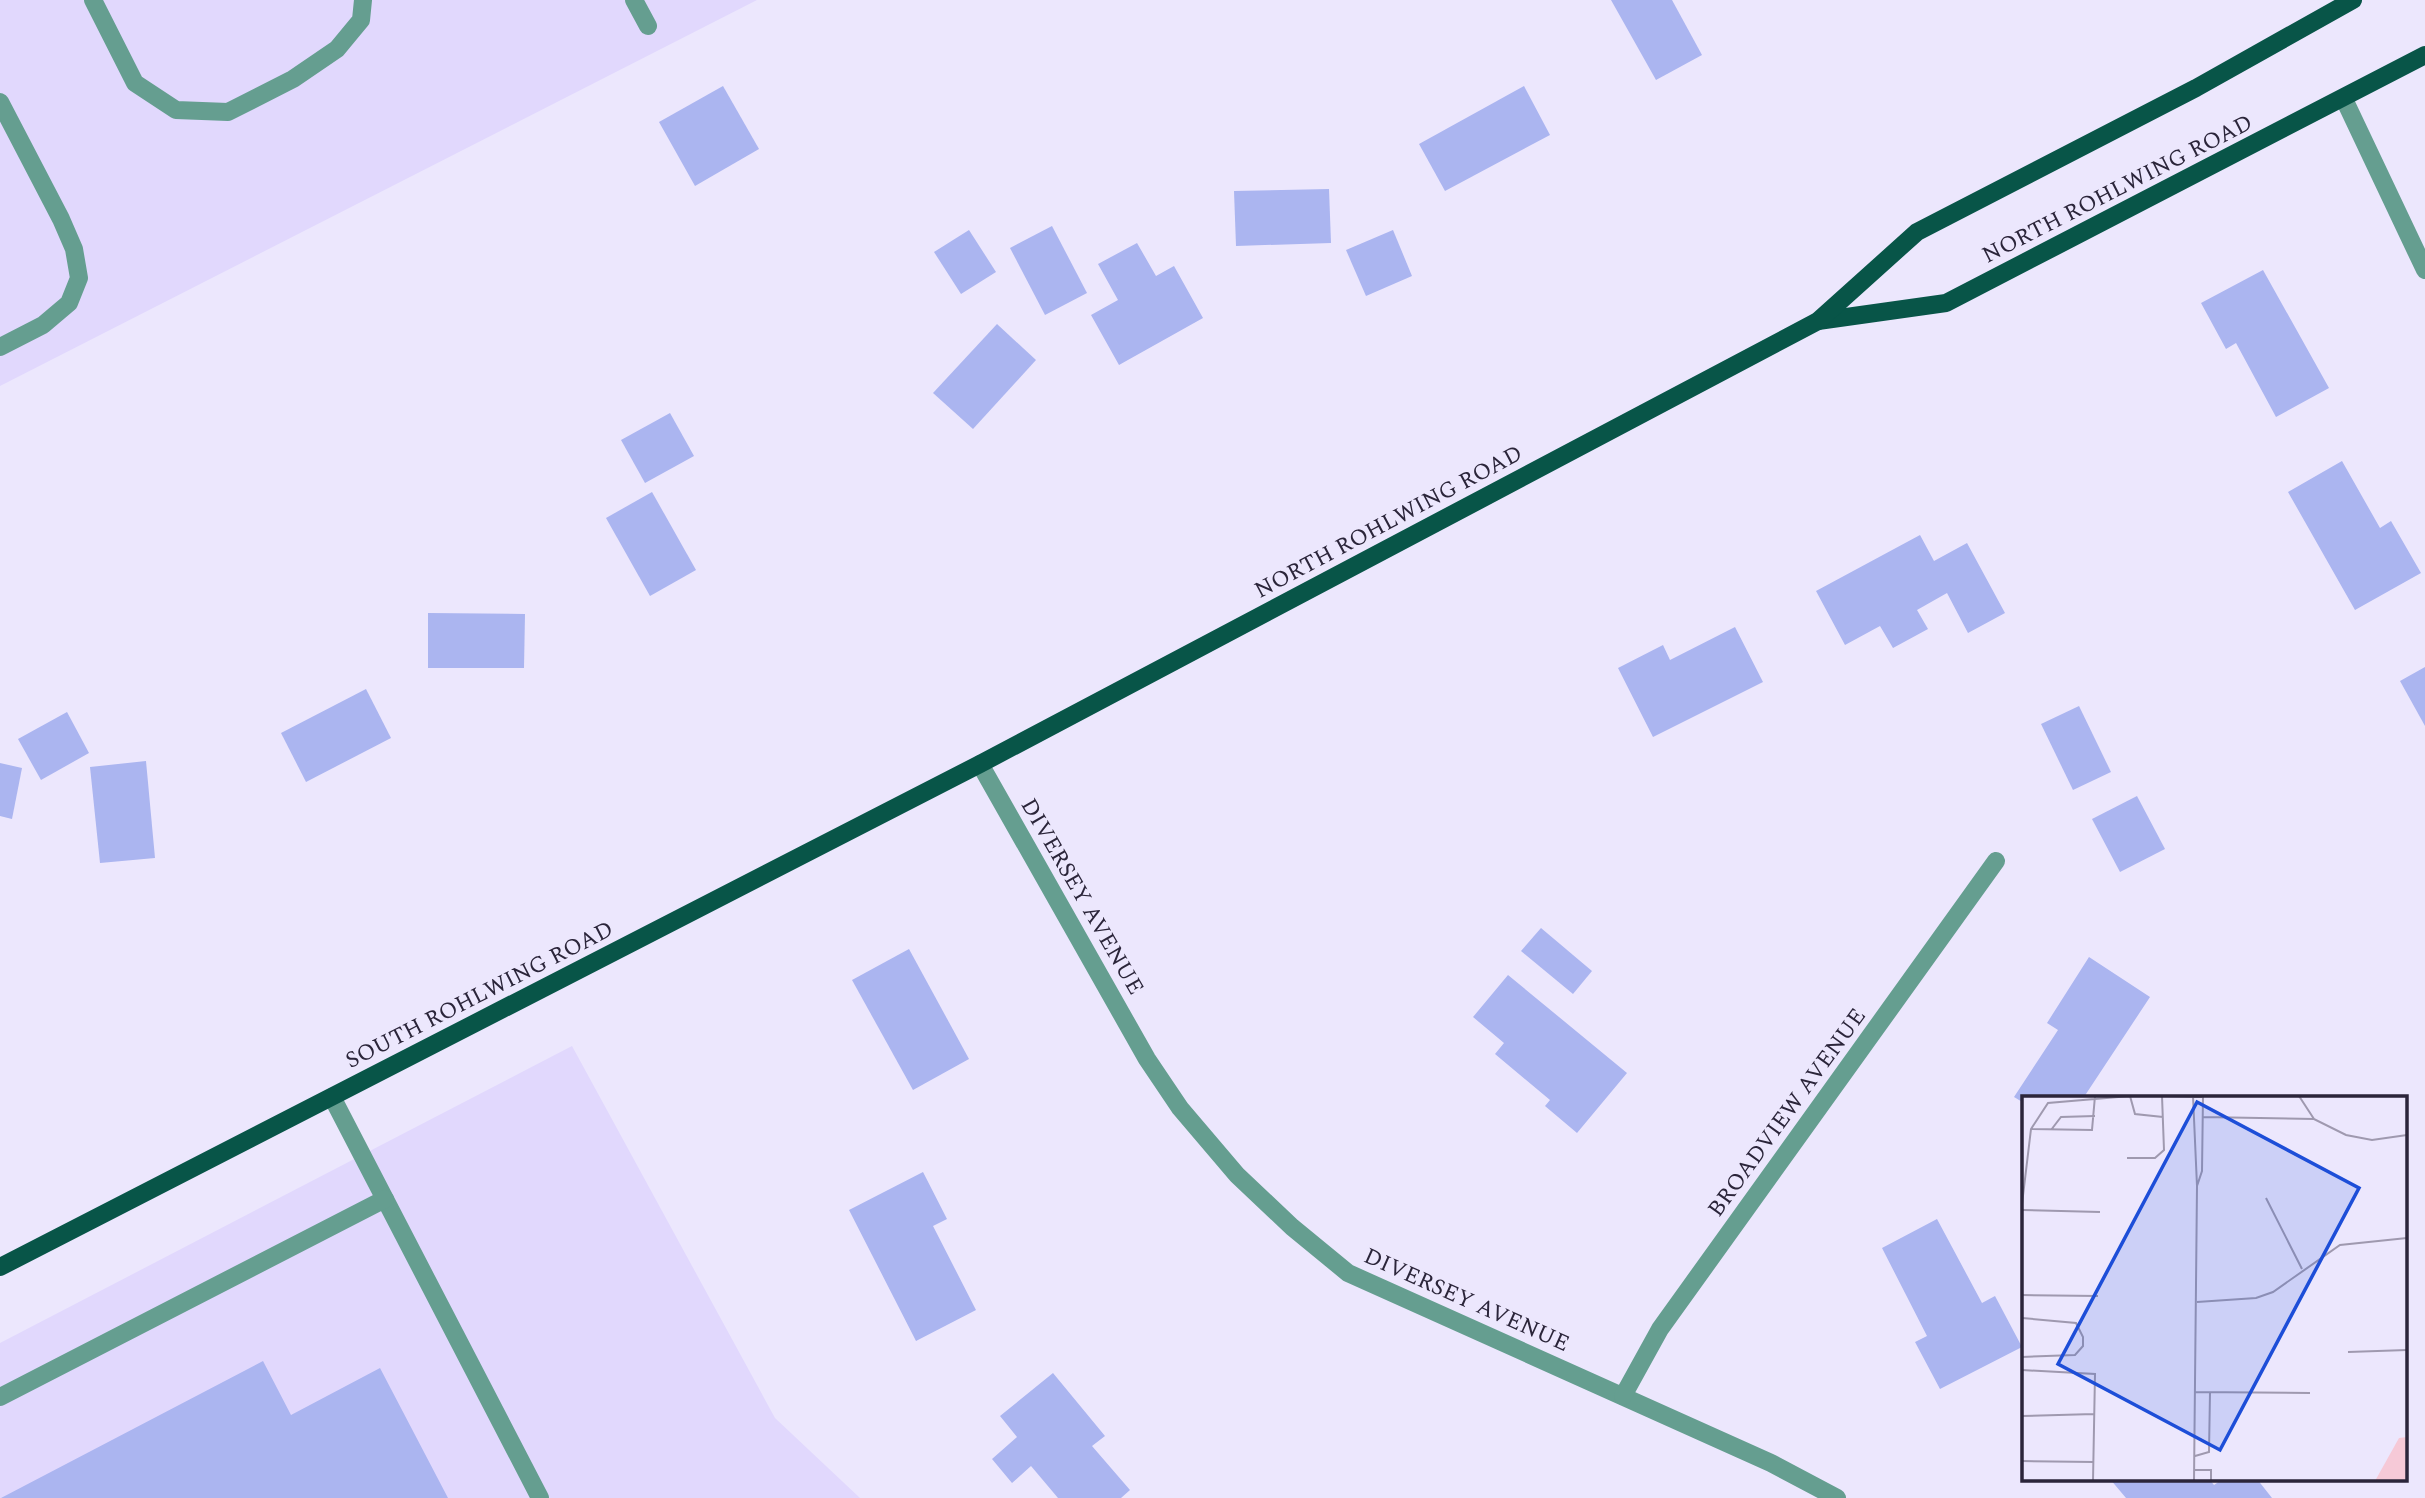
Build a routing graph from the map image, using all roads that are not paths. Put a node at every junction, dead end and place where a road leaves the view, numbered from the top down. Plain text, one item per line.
1 (93, 0) edge
2 (363, 0) edge
3 (634, 0) edge
4 (2353, 0) edge
5 (648, 26) dead end
6 (2425, 55) edge
7 (2344, 99) junction
8 (0, 102) edge
9 (2425, 270) edge
10 (1818, 321) junction
11 (0, 347) edge
12 (980, 764) junction
13 (1996, 861) dead end
14 (332, 1097) junction
15 (384, 1199) junction
16 (0, 1267) edge
17 (1623, 1396) junction
18 (0, 1397) edge
19 (540, 1498) edge
20 (1837, 1498) edge

1 - 2 street
3 - 5 street
4 - 10 main road, NORTH ROHLWING ROAD
6 - 7 main road, NORTH ROHLWING ROAD
7 - 9 street
7 - 10 main road, NORTH ROHLWING ROAD
8 - 11 street
10 - 12 main road, NORTH ROHLWING ROAD
12 - 14 main road, SOUTH ROHLWING ROAD
12 - 17 street, DIVERSEY AVENUE
13 - 17 street, BROADVIEW AVENUE
14 - 15 street
14 - 16 main road, SOUTH ROHLWING ROAD
15 - 18 street
15 - 19 street
17 - 20 street, DIVERSEY AVENUE

